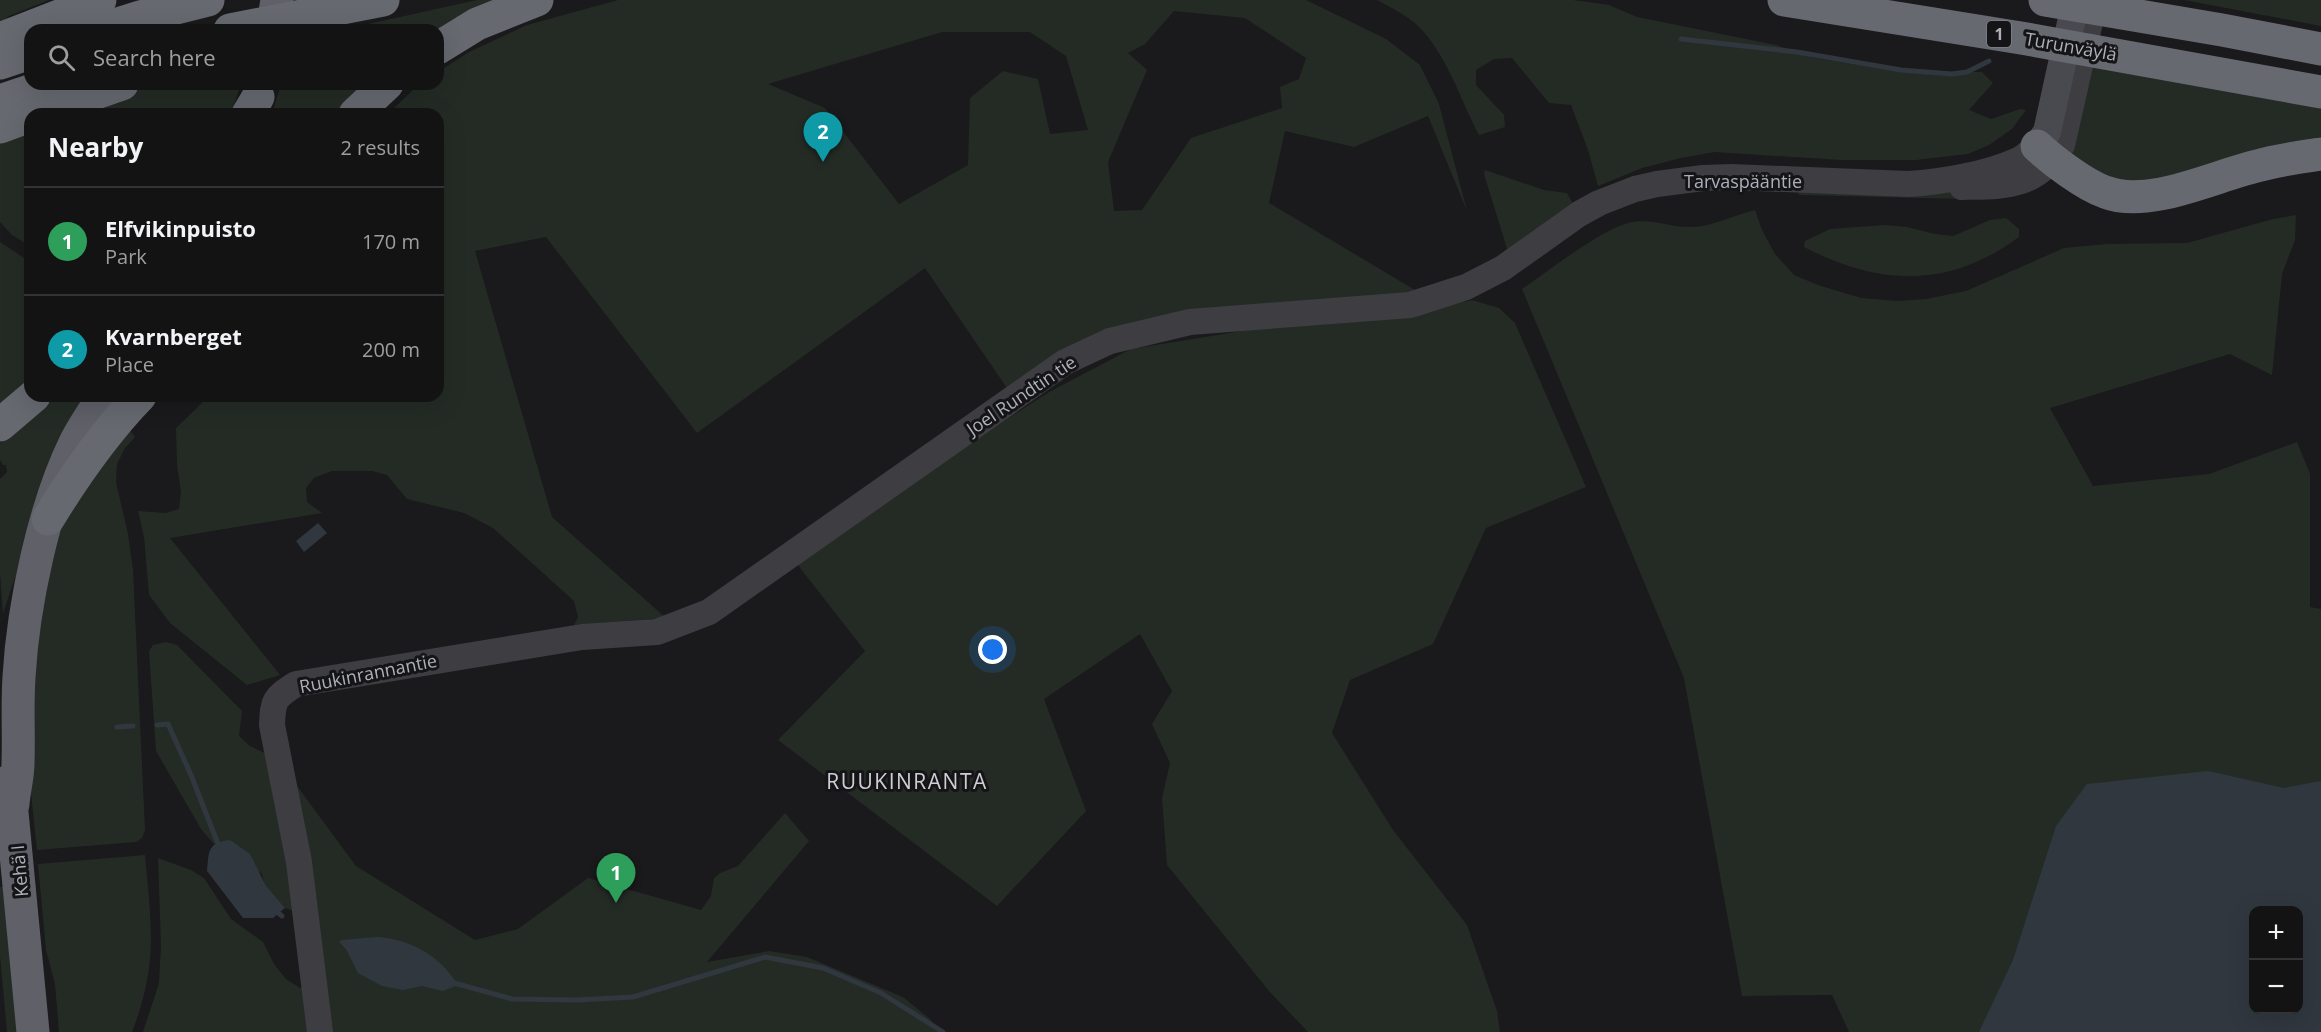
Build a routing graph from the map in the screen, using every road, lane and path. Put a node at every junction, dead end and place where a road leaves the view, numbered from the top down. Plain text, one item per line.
1 (208, 0) edge
2 (277, 0) edge
3 (383, 0) edge
4 (537, 0) edge
5 (1784, 0) edge
6 (2045, 0) edge
7 (2076, 0) edge
8 (2096, 0) edge
9 (90, 10) edge
10 (336, 10) junction
11 (47, 24) edge
12 (262, 24) edge
13 (273, 24) edge
14 (297, 24) edge
15 (24, 31) edge
16 (0, 39) edge
17 (444, 44) edge
18 (2321, 49) edge
19 (24, 55) edge
20 (0, 63) edge
21 (33, 90) edge
22 (105, 90) edge
23 (381, 90) edge
24 (2321, 92) edge
25 (0, 101) edge
26 (53, 108) edge
27 (361, 108) edge
28 (24, 118) edge
29 (0, 127) edge
30 (2052, 136) junction
31 (2321, 154) edge
32 (1503, 268) joint
33 (27, 402) edge
34 (100, 402) edge
35 (135, 402) edge
36 (0, 425) edge
37 (48, 519) junction
38 (657, 632) joint
39 (0, 711) edge
40 (12, 804) junction
41 (33, 1032) edge
42 (320, 1032) edge

1 - 9 highway
2 - 13 highway
3 - 10 highway
4 - 17 highway
5 - 24 highway, Turunväylä / 1
6 - 18 highway
7 - 30 main road
8 - 30 street
9 - 11 highway
10 - 12 highway
10 - 14 highway
15 - 16 highway
19 - 20 highway
21 - 25 highway
22 - 26 highway
23 - 27 highway
28 - 29 highway
30 - 31 highway
30 - 32 street, Tarvaspääntie
32 - 38 street, Joel Rundtin tie
33 - 36 highway
34 - 37 highway
35 - 37 highway
37 - 40 highway
38 - 42 street, Ruukinrannantie
39 - 40 highway, Kehä I
40 - 41 highway, Kehä I

